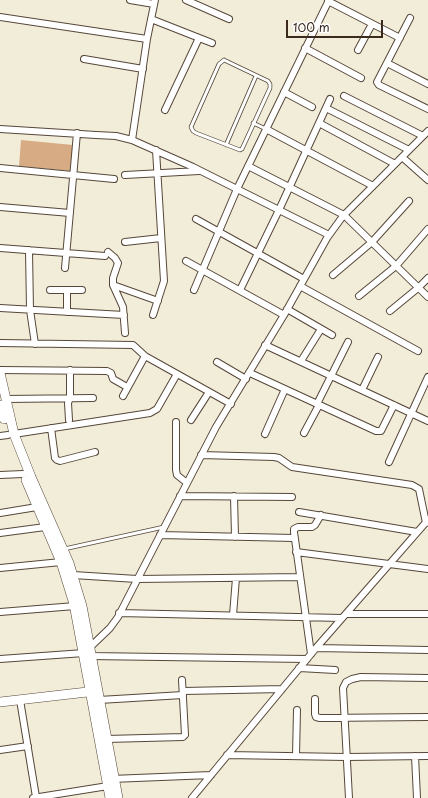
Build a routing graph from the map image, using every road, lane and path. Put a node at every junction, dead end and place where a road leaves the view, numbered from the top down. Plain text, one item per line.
1 (130, 0) edge
2 (186, 0) edge
3 (328, 0) edge
4 (155, 2) edge
5 (0, 17) edge
6 (410, 18) dead end
7 (151, 19) junction
8 (229, 19) dead end
9 (372, 24) junction
10 (147, 38) junction
11 (199, 38) junction
12 (400, 38) junction
13 (212, 43) dead end
14 (305, 48) junction
15 (358, 50) dead end
16 (84, 59) dead end
17 (387, 63) junction
18 (143, 69) junction
19 (256, 76) junction
20 (361, 78) dead end
21 (428, 84) edge
22 (284, 92) junction
23 (344, 96) dead end
24 (330, 99) dead end
25 (312, 107) dead end
26 (326, 108) junction
27 (165, 110) dead end
28 (428, 110) edge
29 (254, 123) junction
30 (319, 123) junction
31 (0, 129) edge
32 (266, 129) junction
33 (428, 131) edge
34 (77, 133) junction
35 (423, 136) junction
36 (132, 140) junction
37 (226, 145) junction
38 (156, 150) junction
39 (409, 150) junction
40 (306, 151) junction
41 (402, 157) junction
42 (395, 164) junction
43 (248, 166) junction
44 (0, 168) edge
45 (201, 171) junction
46 (157, 173) junction
47 (74, 175) junction
48 (125, 175) dead end
49 (114, 179) dead end
50 (428, 180) edge
51 (373, 186) junction
52 (289, 187) junction
53 (237, 189) junction
54 (409, 201) dead end
55 (0, 207) edge
56 (279, 210) junction
57 (70, 212) junction
58 (344, 216) junction
59 (196, 219) dead end
60 (428, 229) edge
61 (218, 232) junction
62 (329, 235) junction
63 (161, 238) junction
64 (125, 242) dead end
65 (372, 242) junction
66 (0, 248) edge
67 (29, 250) junction
68 (66, 252) junction
69 (258, 254) junction
70 (186, 261) dead end
71 (396, 266) junction
72 (65, 268) dead end
73 (202, 270) junction
74 (333, 275) dead end
75 (428, 278) edge
76 (304, 279) junction
77 (113, 285) junction
78 (300, 286) junction
79 (418, 288) junction
80 (50, 290) dead end
81 (67, 290) junction
82 (82, 290) dead end
83 (194, 290) dead end
84 (240, 290) junction
85 (359, 296) dead end
86 (428, 298) edge
87 (158, 301) junction
88 (0, 308) edge
89 (30, 310) junction
90 (390, 311) dead end
91 (67, 312) junction
92 (286, 312) junction
93 (124, 315) junction
94 (153, 315) dead end
95 (321, 329) junction
96 (125, 333) dead end
97 (332, 335) dead end
98 (348, 342) dead end
99 (0, 343) edge
100 (35, 344) junction
101 (265, 345) junction
102 (418, 351) dead end
103 (145, 356) junction
104 (378, 357) dead end
105 (301, 361) junction
106 (217, 362) dead end
107 (0, 370) edge
108 (70, 370) junction
109 (0, 373) edge
110 (250, 373) junction
111 (177, 374) junction
112 (331, 375) junction
113 (428, 377) edge
114 (246, 379) junction
115 (127, 387) junction
116 (286, 390) junction
117 (362, 390) junction
118 (209, 392) junction
119 (123, 396) dead end
120 (70, 398) junction
121 (93, 398) dead end
122 (3, 402) edge
123 (230, 404) junction
124 (318, 404) junction
125 (394, 405) junction
126 (412, 413) junction
127 (69, 420) dead end
128 (191, 420) dead end
129 (428, 421) edge
130 (176, 422) dead end
131 (51, 428) junction
132 (304, 433) dead end
133 (265, 434) dead end
134 (8, 435) edge
135 (94, 452) dead end
136 (201, 455) junction
137 (389, 462) dead end
138 (23, 474) junction
139 (0, 475) edge
140 (187, 483) junction
141 (180, 496) junction
142 (234, 496) junction
143 (292, 497) dead end
144 (37, 507) junction
145 (299, 512) dead end
146 (0, 513) edge
147 (321, 515) junction
148 (424, 526) edge
149 (45, 527) junction
150 (164, 527) junction
151 (0, 533) edge
152 (160, 536) junction
153 (236, 537) junction
154 (294, 538) junction
155 (63, 549) junction
156 (296, 552) junction
157 (61, 562) junction
158 (389, 564) junction
159 (0, 568) edge
160 (428, 569) edge
161 (73, 575) junction
162 (300, 577) junction
163 (137, 578) junction
164 (236, 578) junction
165 (75, 606) junction
166 (0, 612) edge
167 (119, 613) junction
168 (428, 614) edge
169 (233, 615) junction
170 (306, 616) junction
171 (344, 616) junction
172 (316, 648) junction
173 (428, 650) edge
174 (87, 653) junction
175 (309, 656) junction
176 (0, 660) edge
177 (299, 668) junction
178 (336, 670) dead end
179 (428, 678) edge
180 (182, 680) dead end
181 (282, 689) junction
182 (183, 693) junction
183 (95, 694) junction
184 (315, 699) dead end
185 (20, 700) junction
186 (0, 702) edge
187 (296, 710) dead end
188 (428, 717) edge
189 (344, 718) junction
190 (106, 739) junction
191 (28, 746) junction
192 (0, 750) edge
193 (227, 755) junction
194 (296, 756) junction
195 (415, 756) junction
196 (428, 756) edge
197 (346, 757) junction
198 (211, 775) junction
199 (110, 781) junction
200 (34, 798) edge
201 (110, 798) edge
202 (118, 798) edge
203 (192, 798) edge
204 (349, 798) edge
205 (417, 798) edge

1 - 4 street
2 - 8 street
3 - 9 street
3 - 14 street
4 - 7 street
5 - 10 street
6 - 12 street
7 - 10 street
7 - 11 street
9 - 12 street
9 - 15 street
10 - 18 street
11 - 13 street
11 - 27 street
12 - 17 street
14 - 20 street
14 - 22 street
16 - 18 street
17 - 21 street
17 - 28 street
18 - 36 street
19 - 29 lane
19 - 37 lane
19 - 37 lane
22 - 25 street
22 - 32 street
23 - 35 street
24 - 26 street
26 - 30 street
26 - 39 street
29 - 32 lane
29 - 37 lane
30 - 40 street
30 - 42 street
31 - 34 street
32 - 40 street
32 - 43 street
33 - 35 street
34 - 36 street
34 - 47 street
35 - 39 street
36 - 38 street
38 - 45 street
38 - 46 street
39 - 41 street
40 - 51 street
40 - 52 street
41 - 42 street
41 - 50 street
42 - 51 street
43 - 52 street
43 - 53 street
44 - 47 street
45 - 46 street
45 - 53 street
46 - 48 street
46 - 63 street
47 - 49 street
47 - 57 street
51 - 58 street
52 - 56 street
52 - 58 street
53 - 56 street
53 - 61 street
54 - 65 street
55 - 57 street
56 - 62 street
56 - 69 street
57 - 68 street
58 - 62 street
58 - 65 street
59 - 61 street
60 - 71 street
61 - 69 street
61 - 73 street
62 - 76 street
63 - 64 street
63 - 87 street
65 - 71 street
65 - 74 street
66 - 67 street
67 - 68 street
67 - 89 street
68 - 72 street
68 - 77 street
69 - 76 street
69 - 84 street
70 - 73 street
71 - 79 street
71 - 85 street
73 - 83 street
73 - 84 street
75 - 79 street
76 - 78 street
77 - 87 street
77 - 93 street
78 - 92 street
78 - 102 street
79 - 86 street
79 - 90 street
80 - 81 street
81 - 82 street
81 - 91 street
84 - 92 street
87 - 94 street
88 - 89 street
89 - 91 street
89 - 100 street
91 - 93 street
92 - 95 street
92 - 101 street
93 - 96 street
95 - 97 street
95 - 105 street
98 - 112 street
99 - 100 street
100 - 103 street
101 - 105 street
101 - 110 street
103 - 111 street
103 - 115 street
104 - 117 street
105 - 112 street
106 - 114 street
107 - 108 street
108 - 115 street
108 - 120 street
109 - 122 main road
110 - 114 street
110 - 116 street
111 - 118 street
111 - 131 street
112 - 117 street
112 - 124 street
113 - 126 street
114 - 123 street
115 - 119 street
116 - 124 street
116 - 133 street
117 - 125 street
118 - 123 street
118 - 128 street
120 - 121 street
120 - 122 street
120 - 127 street
122 - 134 main road
123 - 136 street
124 - 125 street
124 - 132 street
125 - 126 street
126 - 129 street
126 - 137 street
130 - 140 street
131 - 134 street
131 - 135 street
134 - 138 main road
134 - 155 main road
136 - 140 street
136 - 148 street
138 - 139 street
138 - 144 main road
140 - 141 street
141 - 142 street
141 - 150 street
142 - 143 street
142 - 153 street
144 - 146 street
144 - 149 main road
145 - 147 street
147 - 148 street
147 - 154 street
148 - 158 street
149 - 151 street
149 - 157 main road
150 - 152 street
150 - 155 lane
152 - 153 street
152 - 163 street
153 - 154 street
154 - 156 street
155 - 161 main road
156 - 158 street
156 - 162 street
157 - 159 street
157 - 165 main road
158 - 160 street
158 - 171 street
161 - 163 street
161 - 174 main road
162 - 164 street
162 - 170 street
163 - 164 street
163 - 167 street
164 - 169 street
165 - 166 street
165 - 174 main road
167 - 169 street
167 - 174 street
168 - 171 street
169 - 170 street
170 - 171 street
170 - 175 street
171 - 172 street
172 - 173 street
172 - 175 street
174 - 175 street
174 - 176 street
174 - 183 main road
175 - 177 street
177 - 178 street
177 - 181 street
179 - 189 street
180 - 182 street
181 - 182 street
181 - 193 street
182 - 183 street
182 - 190 street
183 - 185 main road
183 - 190 main road
183 - 199 main road
184 - 189 street
185 - 186 main road
185 - 191 street
187 - 194 street
188 - 189 street
189 - 197 street
190 - 199 main road
191 - 192 street
191 - 200 street
193 - 194 street
193 - 198 street
194 - 197 street
195 - 196 street
195 - 197 street
195 - 205 street
197 - 204 street
198 - 199 street
198 - 203 street
199 - 200 street
199 - 201 main road
199 - 202 main road

